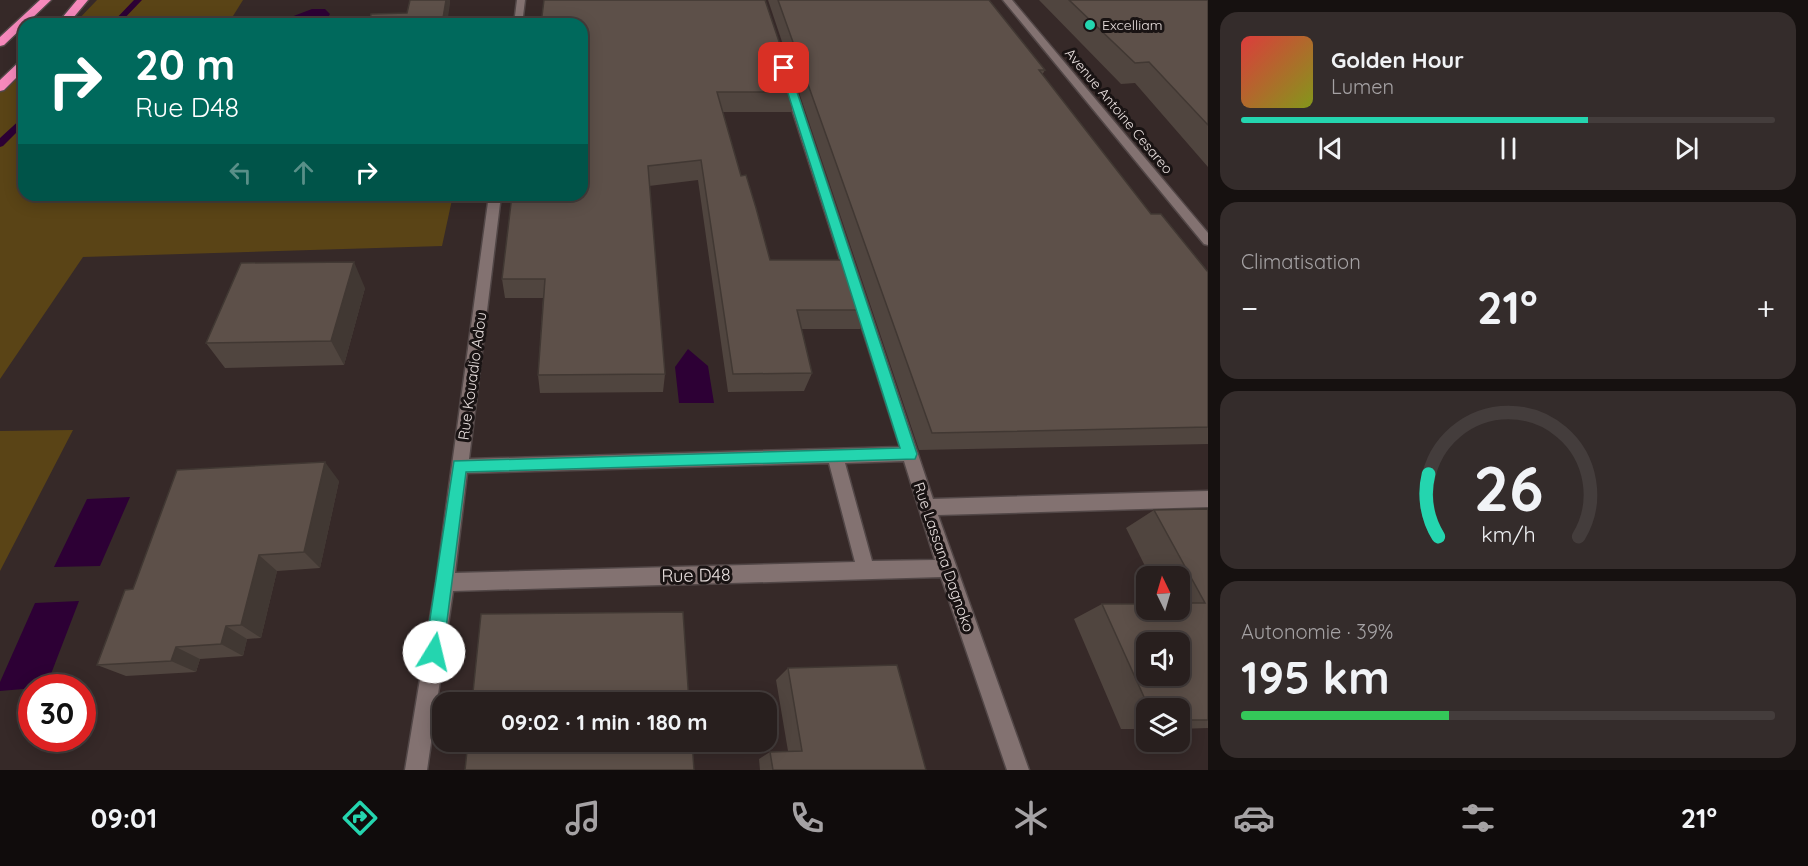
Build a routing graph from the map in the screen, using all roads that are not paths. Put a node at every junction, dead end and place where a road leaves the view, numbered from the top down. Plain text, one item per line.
1 (46, 0) edge
2 (83, 0) edge
3 (521, 0) edge
4 (1007, 0) edge
5 (27, 18) edge
6 (67, 18) edge
7 (519, 18) edge
8 (18, 26) edge
9 (0, 43) edge
10 (784, 68) edge
11 (18, 69) edge
12 (0, 87) edge
13 (494, 201) edge
14 (1208, 241) edge
15 (910, 454) junction
16 (835, 457) junction
17 (460, 466) junction
18 (1208, 499) edge
19 (928, 507) junction
20 (947, 568) junction
21 (866, 571) junction
22 (445, 582) junction
23 (416, 770) edge
24 (1018, 770) edge

1 - 5 highway
2 - 6 highway
3 - 7 street
4 - 14 street, Avenue Antoine Cesareo
8 - 9 highway
10 - 15 street, Rue Lassana Dagnoko
11 - 12 highway
13 - 17 street, Rue Kouadio Adou
15 - 16 street
15 - 19 street, Rue Lassana Dagnoko
16 - 17 street
16 - 21 street
17 - 22 street, Rue Kouadio Adou
18 - 19 street
19 - 20 street, Rue Lassana Dagnoko
20 - 21 street, Rue D48
20 - 24 street, Rue Lassana Dagnoko
21 - 22 street, Rue D48
22 - 23 street, Rue Kouadio Adou

